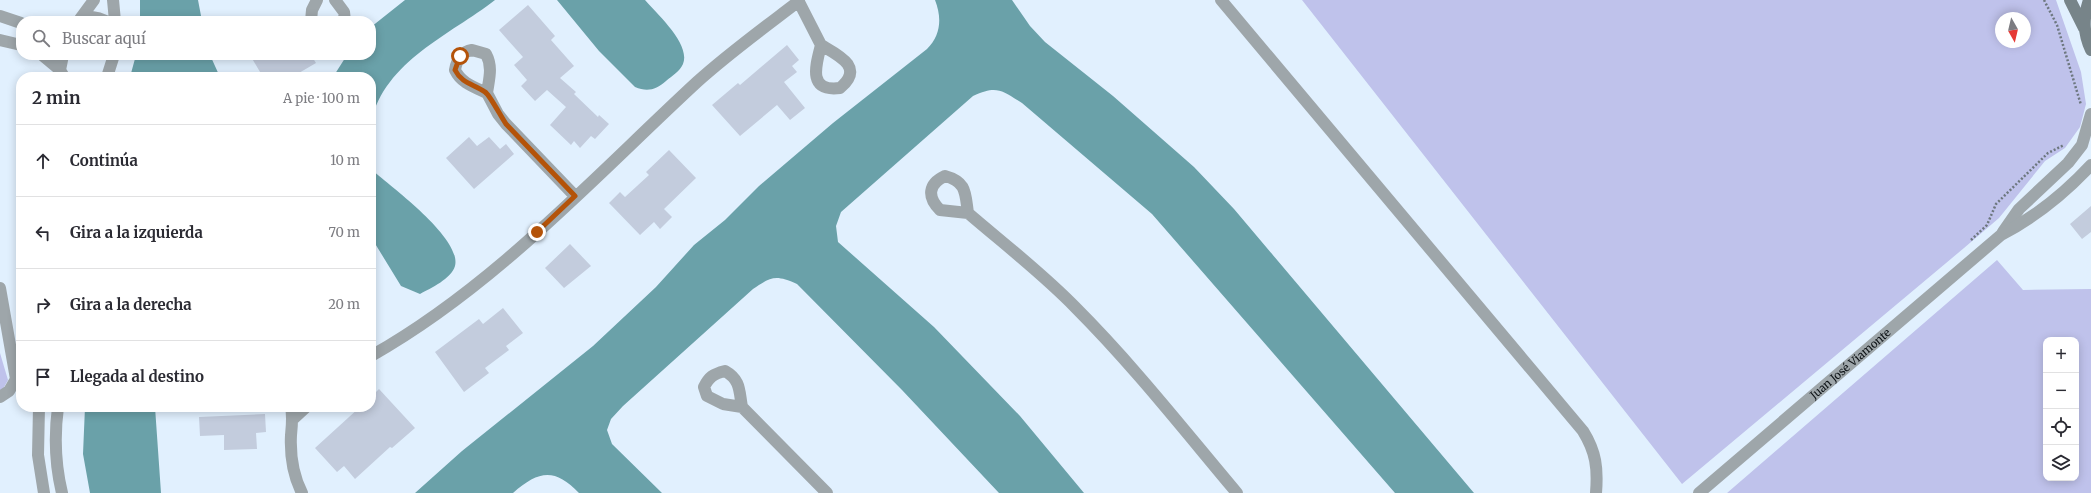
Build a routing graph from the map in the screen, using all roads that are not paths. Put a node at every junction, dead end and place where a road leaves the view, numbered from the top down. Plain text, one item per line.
1 (94, 0) edge
2 (113, 0) edge
3 (317, 0) edge
4 (335, 0) edge
5 (1211, 0) edge
6 (2070, 0) edge
7 (2089, 0) edge
8 (799, 1) edge
9 (1222, 3) edge
10 (0, 16) edge
11 (82, 16) edge
12 (115, 16) edge
13 (311, 16) edge
14 (344, 16) edge
15 (16, 21) edge
16 (2084, 29) junction
17 (0, 40) edge
18 (16, 44) edge
19 (821, 45) dead end
20 (2091, 50) edge
21 (47, 60) edge
22 (62, 60) edge
23 (112, 60) edge
24 (58, 72) edge
25 (61, 72) edge
26 (109, 72) edge
27 (487, 93) dead end
28 (2086, 112) edge
29 (2091, 165) edge
30 (575, 196) junction
31 (968, 213) dead end
32 (2001, 235) junction
33 (0, 288) edge
34 (376, 353) edge
35 (0, 396) edge
36 (742, 407) dead end
37 (39, 412) edge
38 (58, 412) edge
39 (292, 413) edge
40 (44, 493) edge
41 (62, 493) edge
42 (302, 493) edge
43 (827, 493) edge
44 (1237, 493) edge
45 (1596, 493) edge
46 (1699, 493) edge

1 - 11 street
2 - 12 street
3 - 13 street
4 - 14 street
5 - 9 street
6 - 16 main road
7 - 16 main road
8 - 19 street
8 - 30 street
9 - 45 street
10 - 15 street
16 - 20 main road
17 - 18 street
21 - 24 street
22 - 25 street
23 - 26 street
27 - 30 street
28 - 32 street, Juan José Viamonte
29 - 32 street, Juan José Viamonte
30 - 34 street
31 - 44 street
32 - 46 street, Juan José Viamonte
33 - 35 street
36 - 43 street
37 - 40 street
38 - 41 street
39 - 42 street

